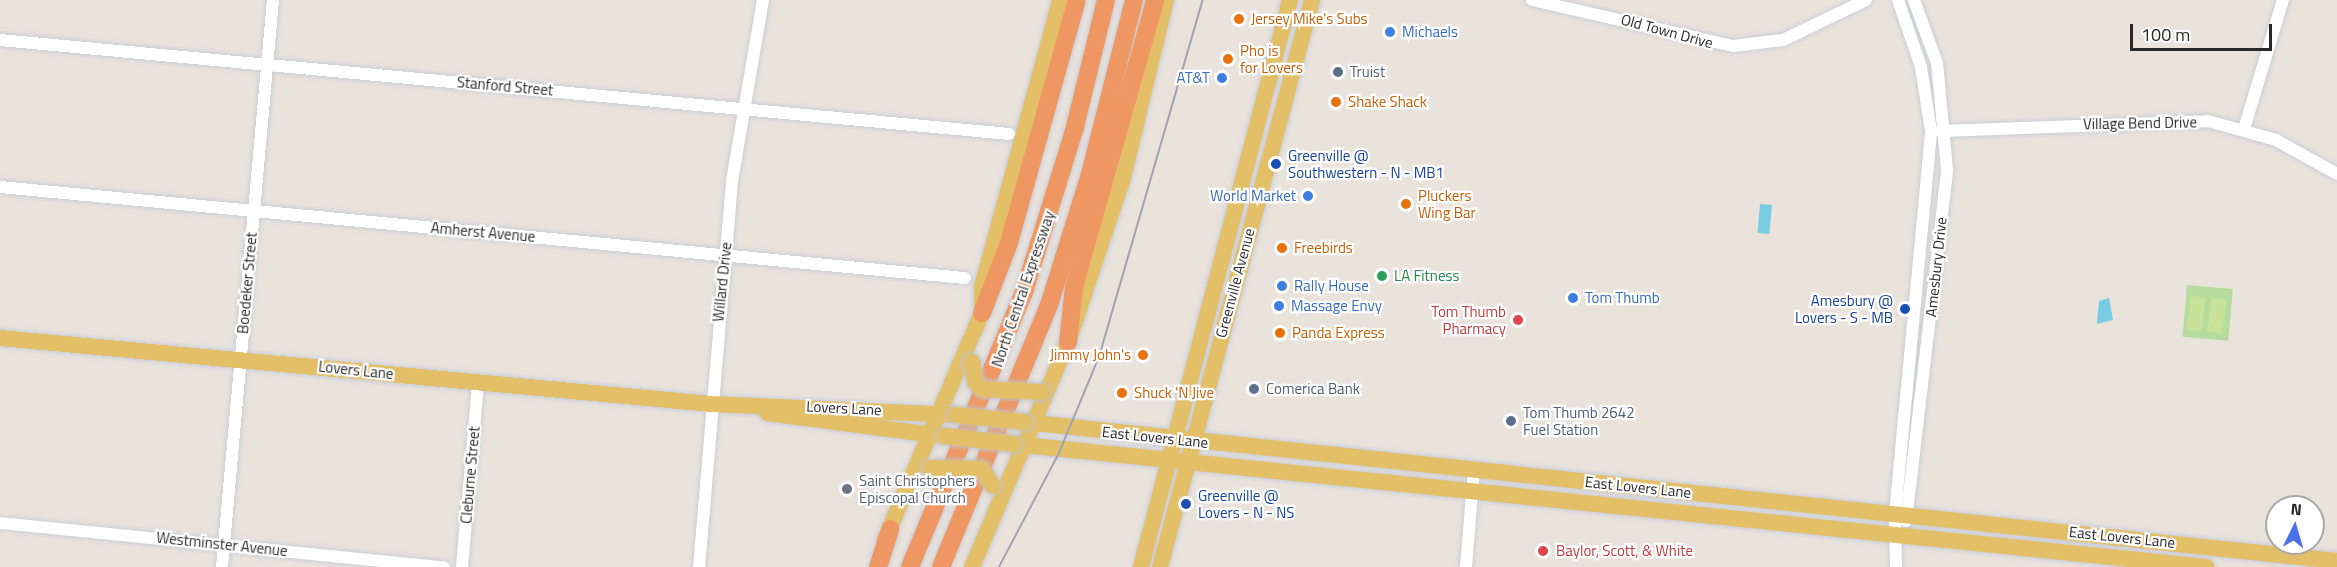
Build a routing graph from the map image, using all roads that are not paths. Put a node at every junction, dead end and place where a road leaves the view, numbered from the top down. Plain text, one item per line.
1 (273, 0) edge
2 (763, 0) edge
3 (1060, 0) edge
4 (1077, 0) edge
5 (1106, 0) edge
6 (1134, 0) edge
7 (1155, 0) edge
8 (1166, 0) edge
9 (1290, 0) edge
10 (1312, 0) edge
11 (1532, 0) edge
12 (1866, 0) edge
13 (1898, 0) edge
14 (1914, 0) edge
15 (2283, 0) edge
16 (0, 40) edge
17 (267, 64) junction
18 (740, 108) junction
19 (2244, 129) junction
20 (1947, 130) junction
21 (1931, 131) junction
22 (1010, 134) dead end
23 (2337, 174) edge
24 (0, 187) edge
25 (254, 210) junction
26 (725, 255) junction
27 (965, 278) dead end
28 (982, 313) junction
29 (1915, 321) junction
30 (1930, 322) junction
31 (0, 338) edge
32 (1068, 342) junction
33 (971, 355) junction
34 (240, 358) junction
35 (1055, 378) junction
36 (478, 383) junction
37 (712, 404) junction
38 (948, 414) junction
39 (1031, 423) junction
40 (938, 436) junction
41 (1173, 438) junction
42 (1192, 441) junction
43 (1021, 444) junction
44 (1167, 461) junction
45 (1186, 462) junction
46 (1474, 471) junction
47 (910, 481) junction
48 (1472, 491) junction
49 (1686, 492) junction
50 (1685, 513) junction
51 (1902, 514) junction
52 (0, 523) edge
53 (890, 529) junction
54 (991, 531) junction
55 (1899, 535) junction
56 (2142, 539) junction
57 (224, 543) junction
58 (2139, 561) junction
59 (2337, 561) edge
60 (222, 567) edge
61 (444, 567) edge
62 (462, 567) edge
63 (699, 567) edge
64 (871, 567) edge
65 (878, 567) edge
66 (910, 567) edge
67 (941, 567) edge
68 (972, 567) edge
69 (1141, 567) edge
70 (1160, 567) edge
71 (1466, 567) edge
72 (1896, 567) edge
73 (2207, 567) edge

1 - 17 street, Boedeker Street
2 - 18 street, Willard Drive
3 - 28 main road, North Central Expressway
4 - 28 highway
5 - 66 highway, North Central Expressway
6 - 67 highway, North Central Expressway
7 - 32 highway
8 - 32 main road
9 - 41 main road, Greenville Avenue
10 - 42 main road, Greenville Avenue
11 - 12 street, Old Town Drive
13 - 21 street, Amesbury Drive
14 - 20 street, Amesbury Drive
15 - 19 street
16 - 17 street, Stanford Street
17 - 18 street, Stanford Street
17 - 25 street, Boedeker Street
18 - 22 street, Stanford Street
18 - 26 street, Willard Drive
19 - 20 street, Village Bend Drive
19 - 23 street, Village Bend Drive
20 - 21 street, Village Bend Drive
20 - 30 street, Amesbury Drive
21 - 29 street, Amesbury Drive
24 - 25 street, Amherst Avenue
25 - 26 street, Amherst Avenue
25 - 34 street, Boedeker Street
26 - 27 street, Amherst Avenue
26 - 37 street, Willard Drive
28 - 33 main road, North Central Expressway
29 - 30 street
29 - 51 street, Amesbury Drive
30 - 51 street, Amesbury Drive
31 - 34 main road, Lovers Lane
32 - 35 main road
33 - 35 main road, bridge
33 - 38 main road, North Central Expressway
34 - 36 main road, Lovers Lane
34 - 57 street, Boedeker Street
35 - 39 main road
36 - 37 main road, Lovers Lane
36 - 62 street, Cleburne Street
37 - 38 main road, Lovers Lane
37 - 40 main road, Lovers Lane
37 - 63 street, Willard Drive
38 - 39 main road, East Lovers Lane, bridge
38 - 40 main road, North Central Expressway
39 - 41 main road, East Lovers Lane
39 - 43 main road
40 - 43 main road, East Lovers Lane, bridge
40 - 47 main road, North Central Expressway
41 - 42 main road, East Lovers Lane
41 - 44 main road, Greenville Avenue
42 - 45 main road, Greenville Avenue
42 - 46 main road, East Lovers Lane
43 - 44 main road, East Lovers Lane
43 - 54 main road
44 - 45 main road, East Lovers Lane
44 - 69 main road, Greenville Avenue
45 - 48 main road, East Lovers Lane
45 - 70 main road, Greenville Avenue
46 - 48 street
46 - 49 main road, East Lovers Lane
47 - 53 main road, North Central Expressway
47 - 54 main road, bridge
48 - 50 main road, East Lovers Lane
48 - 71 street
49 - 50 main road
49 - 51 main road, East Lovers Lane
50 - 55 main road, East Lovers Lane
51 - 55 street, Amesbury Drive
51 - 56 main road, East Lovers Lane
52 - 57 street, Westminster Avenue
53 - 64 main road, North Central Expressway
53 - 65 highway
54 - 68 main road
55 - 58 main road, East Lovers Lane
55 - 72 street, Amesbury Drive
56 - 58 main road
56 - 59 main road, East Lovers Lane
57 - 60 street, Boedeker Street
57 - 61 street, Westminster Avenue
58 - 73 main road, East Lovers Lane

